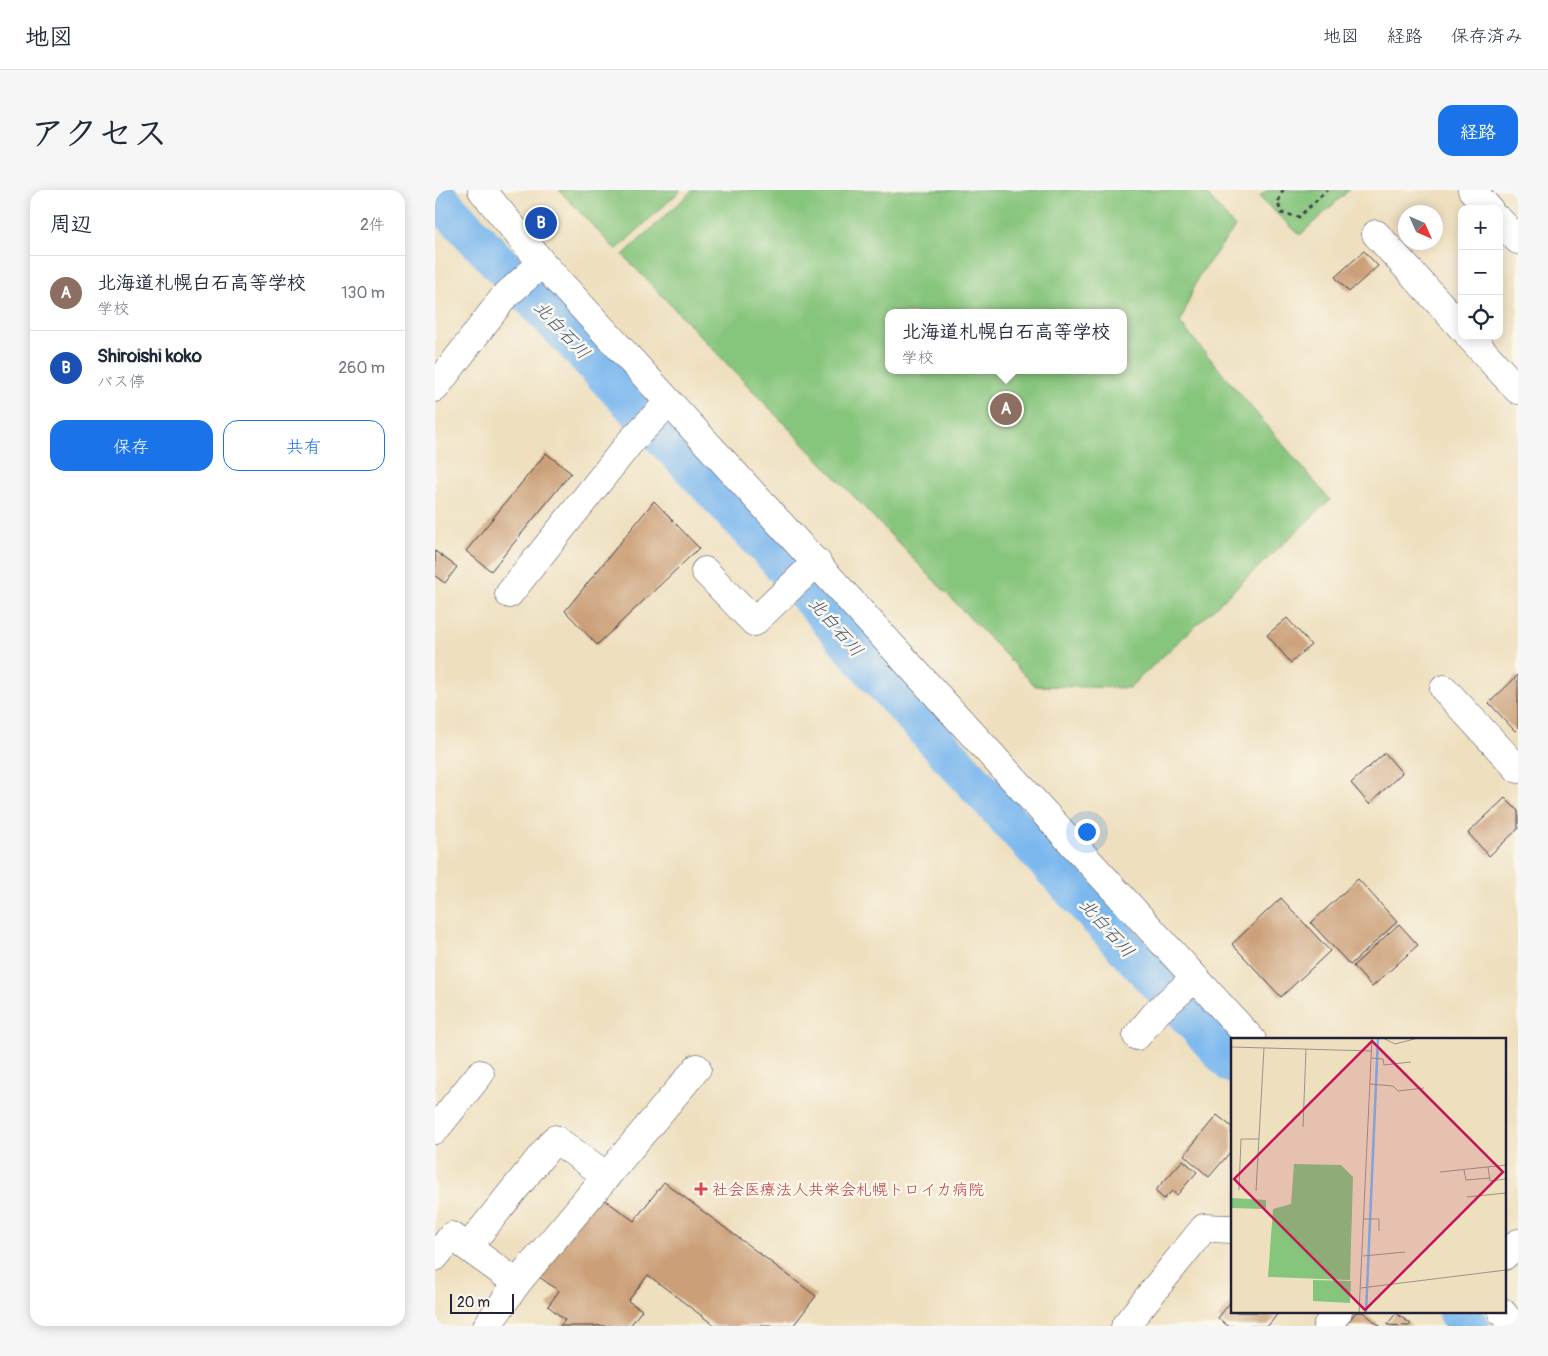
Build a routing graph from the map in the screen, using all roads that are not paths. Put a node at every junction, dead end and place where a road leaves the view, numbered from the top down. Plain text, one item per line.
1 (482, 190) edge
2 (1472, 190) edge
3 (1485, 205) edge
4 (1503, 224) edge
5 (1376, 234) dead end
6 (1518, 240) edge
7 (537, 267) junction
8 (1458, 324) edge
9 (1473, 340) edge
10 (435, 388) edge
11 (1518, 390) edge
12 (665, 407) junction
13 (811, 567) junction
14 (705, 571) dead end
15 (509, 594) dead end
16 (1444, 689) dead end
17 (1518, 769) edge
18 (1189, 983) junction
19 (1137, 1036) dead end
20 (1250, 1038) edge
21 (697, 1068) dead end
22 (480, 1074) dead end
23 (435, 1130) edge
24 (607, 1176) junction
25 (1231, 1229) edge
26 (460, 1242) junction
27 (1518, 1243) edge
28 (1505, 1255) edge
29 (435, 1257) edge
30 (517, 1284) junction
31 (1336, 1314) edge
32 (1503, 1314) edge
33 (487, 1326) edge
34 (1125, 1326) edge
35 (1327, 1326) edge
36 (1514, 1326) edge

1 - 7 street
2 - 3 street
4 - 6 street
5 - 8 street
7 - 10 street
7 - 12 street
9 - 11 street
12 - 13 street
12 - 15 street
13 - 14 street
13 - 18 street
16 - 17 street
18 - 19 street
18 - 20 street
21 - 24 street
22 - 23 street
24 - 26 street
24 - 30 street
25 - 34 street
26 - 29 street
26 - 30 street
27 - 28 street
30 - 33 street
31 - 35 street
32 - 36 street

